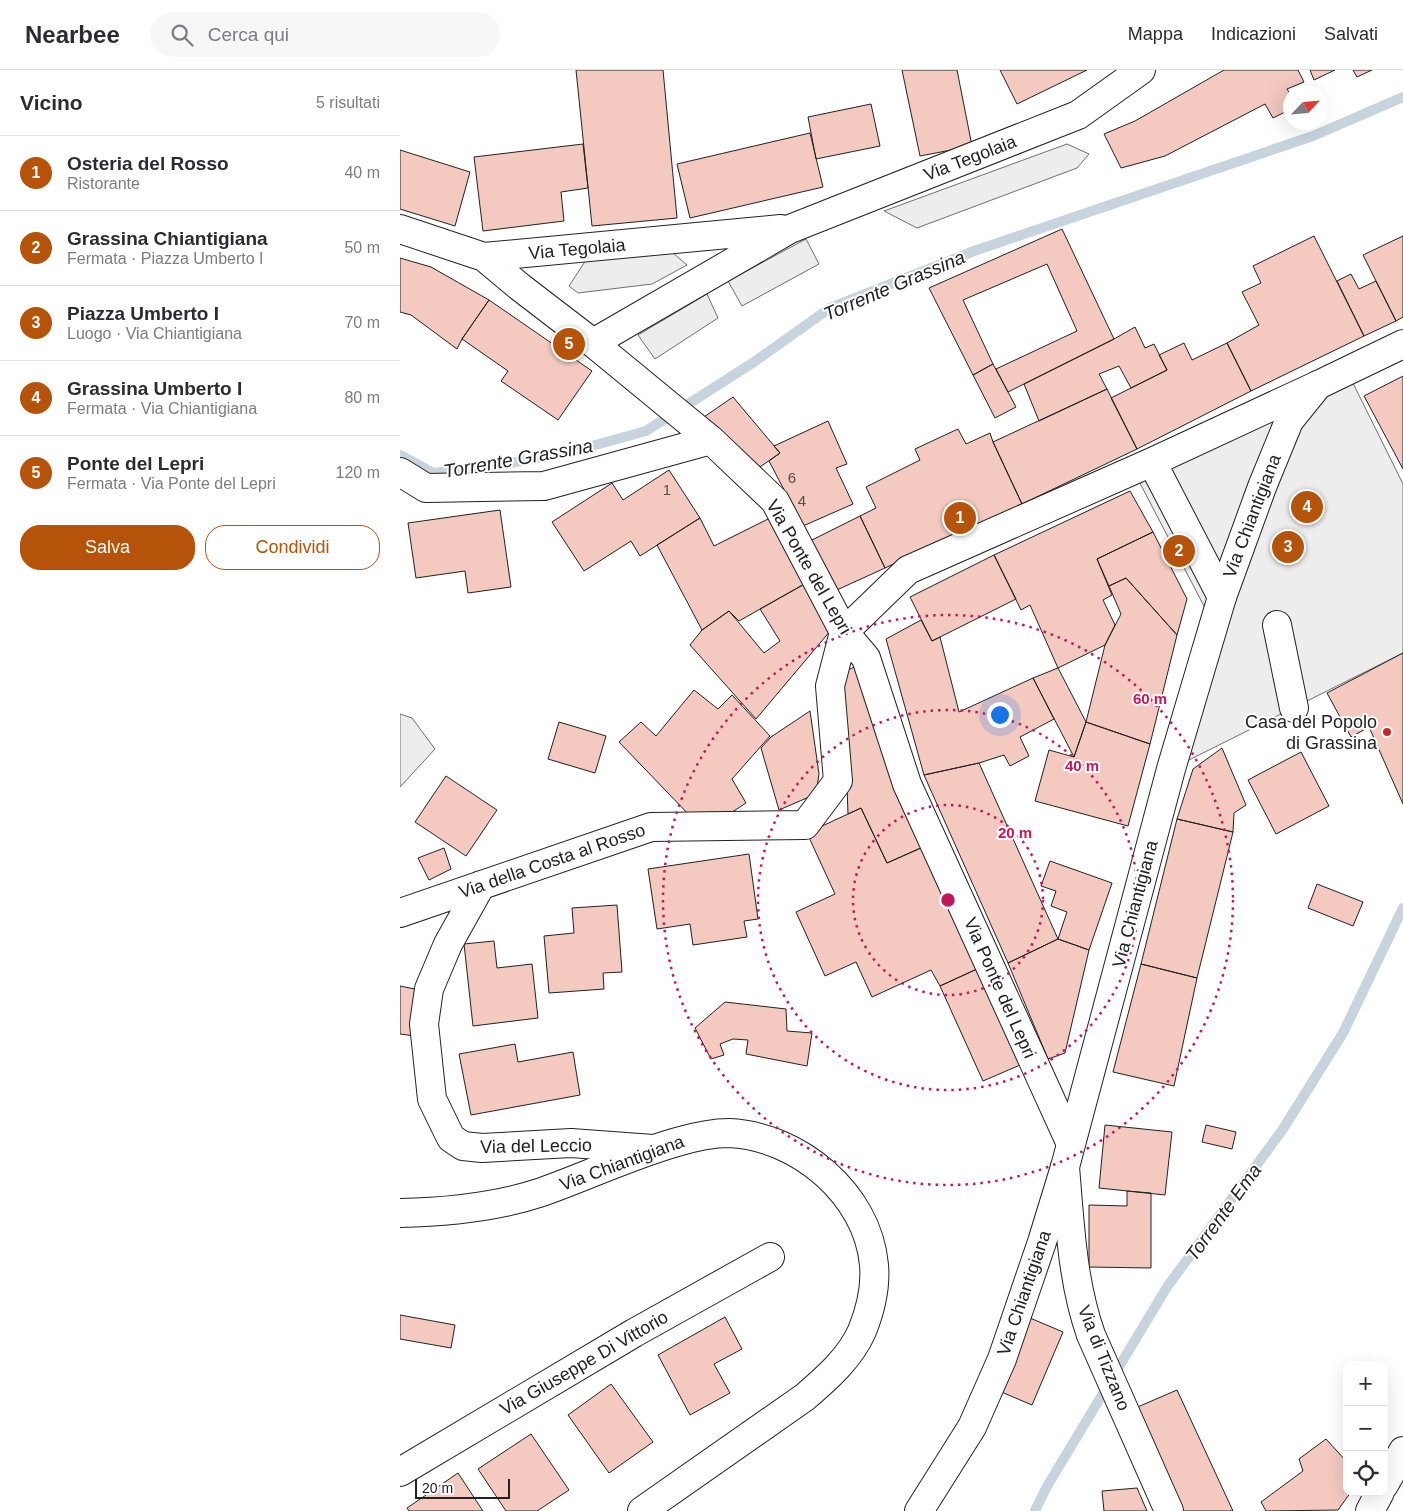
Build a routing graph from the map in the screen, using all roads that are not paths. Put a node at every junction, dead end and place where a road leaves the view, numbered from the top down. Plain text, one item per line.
1 (1141, 70) edge
2 (790, 228) junction
3 (400, 229) edge
4 (484, 257) junction
5 (593, 343) junction
6 (1403, 344) edge
7 (1318, 385) junction
8 (711, 440) junction
9 (1152, 462) junction
10 (400, 472) edge
11 (1222, 597) junction
12 (1276, 625) dead end
13 (844, 632) junction
14 (1294, 708) dead end
15 (481, 886) junction
16 (400, 913) edge
17 (653, 1149) junction
18 (1068, 1154) junction
19 (400, 1213) edge
20 (770, 1257) dead end
21 (1403, 1451) edge
22 (400, 1472) edge
23 (1388, 1478) edge
24 (1378, 1496) edge
25 (642, 1511) edge
26 (919, 1511) edge
27 (1169, 1511) edge
28 (1370, 1511) edge

1 - 2 street, Via Tegolaia
2 - 4 street, Via Tegolaia
2 - 5 street, Via Tegolaia
3 - 4 street
4 - 5 street, Via Ponte del Lepri
5 - 8 street, Via Ponte del Lepri
6 - 7 street, Via Chiantigiana
7 - 9 street
7 - 11 street, Via Chiantigiana
8 - 10 street
8 - 13 street, Via Ponte del Lepri
9 - 11 street
9 - 13 street
11 - 18 street, Via Chiantigiana
12 - 14 street
13 - 15 street, Via della Costa al Rosso
13 - 18 street, Via Ponte del Lepri
15 - 16 street, Via della Costa al Rosso
15 - 17 street, Via del Leccio
17 - 19 street, Via Chiantigiana
17 - 25 street, Via Chiantigiana
18 - 26 street, Via Chiantigiana
18 - 27 street, Via di Tizzano
20 - 22 street, Via Giuseppe Di Vittorio
21 - 23 street
24 - 28 street

